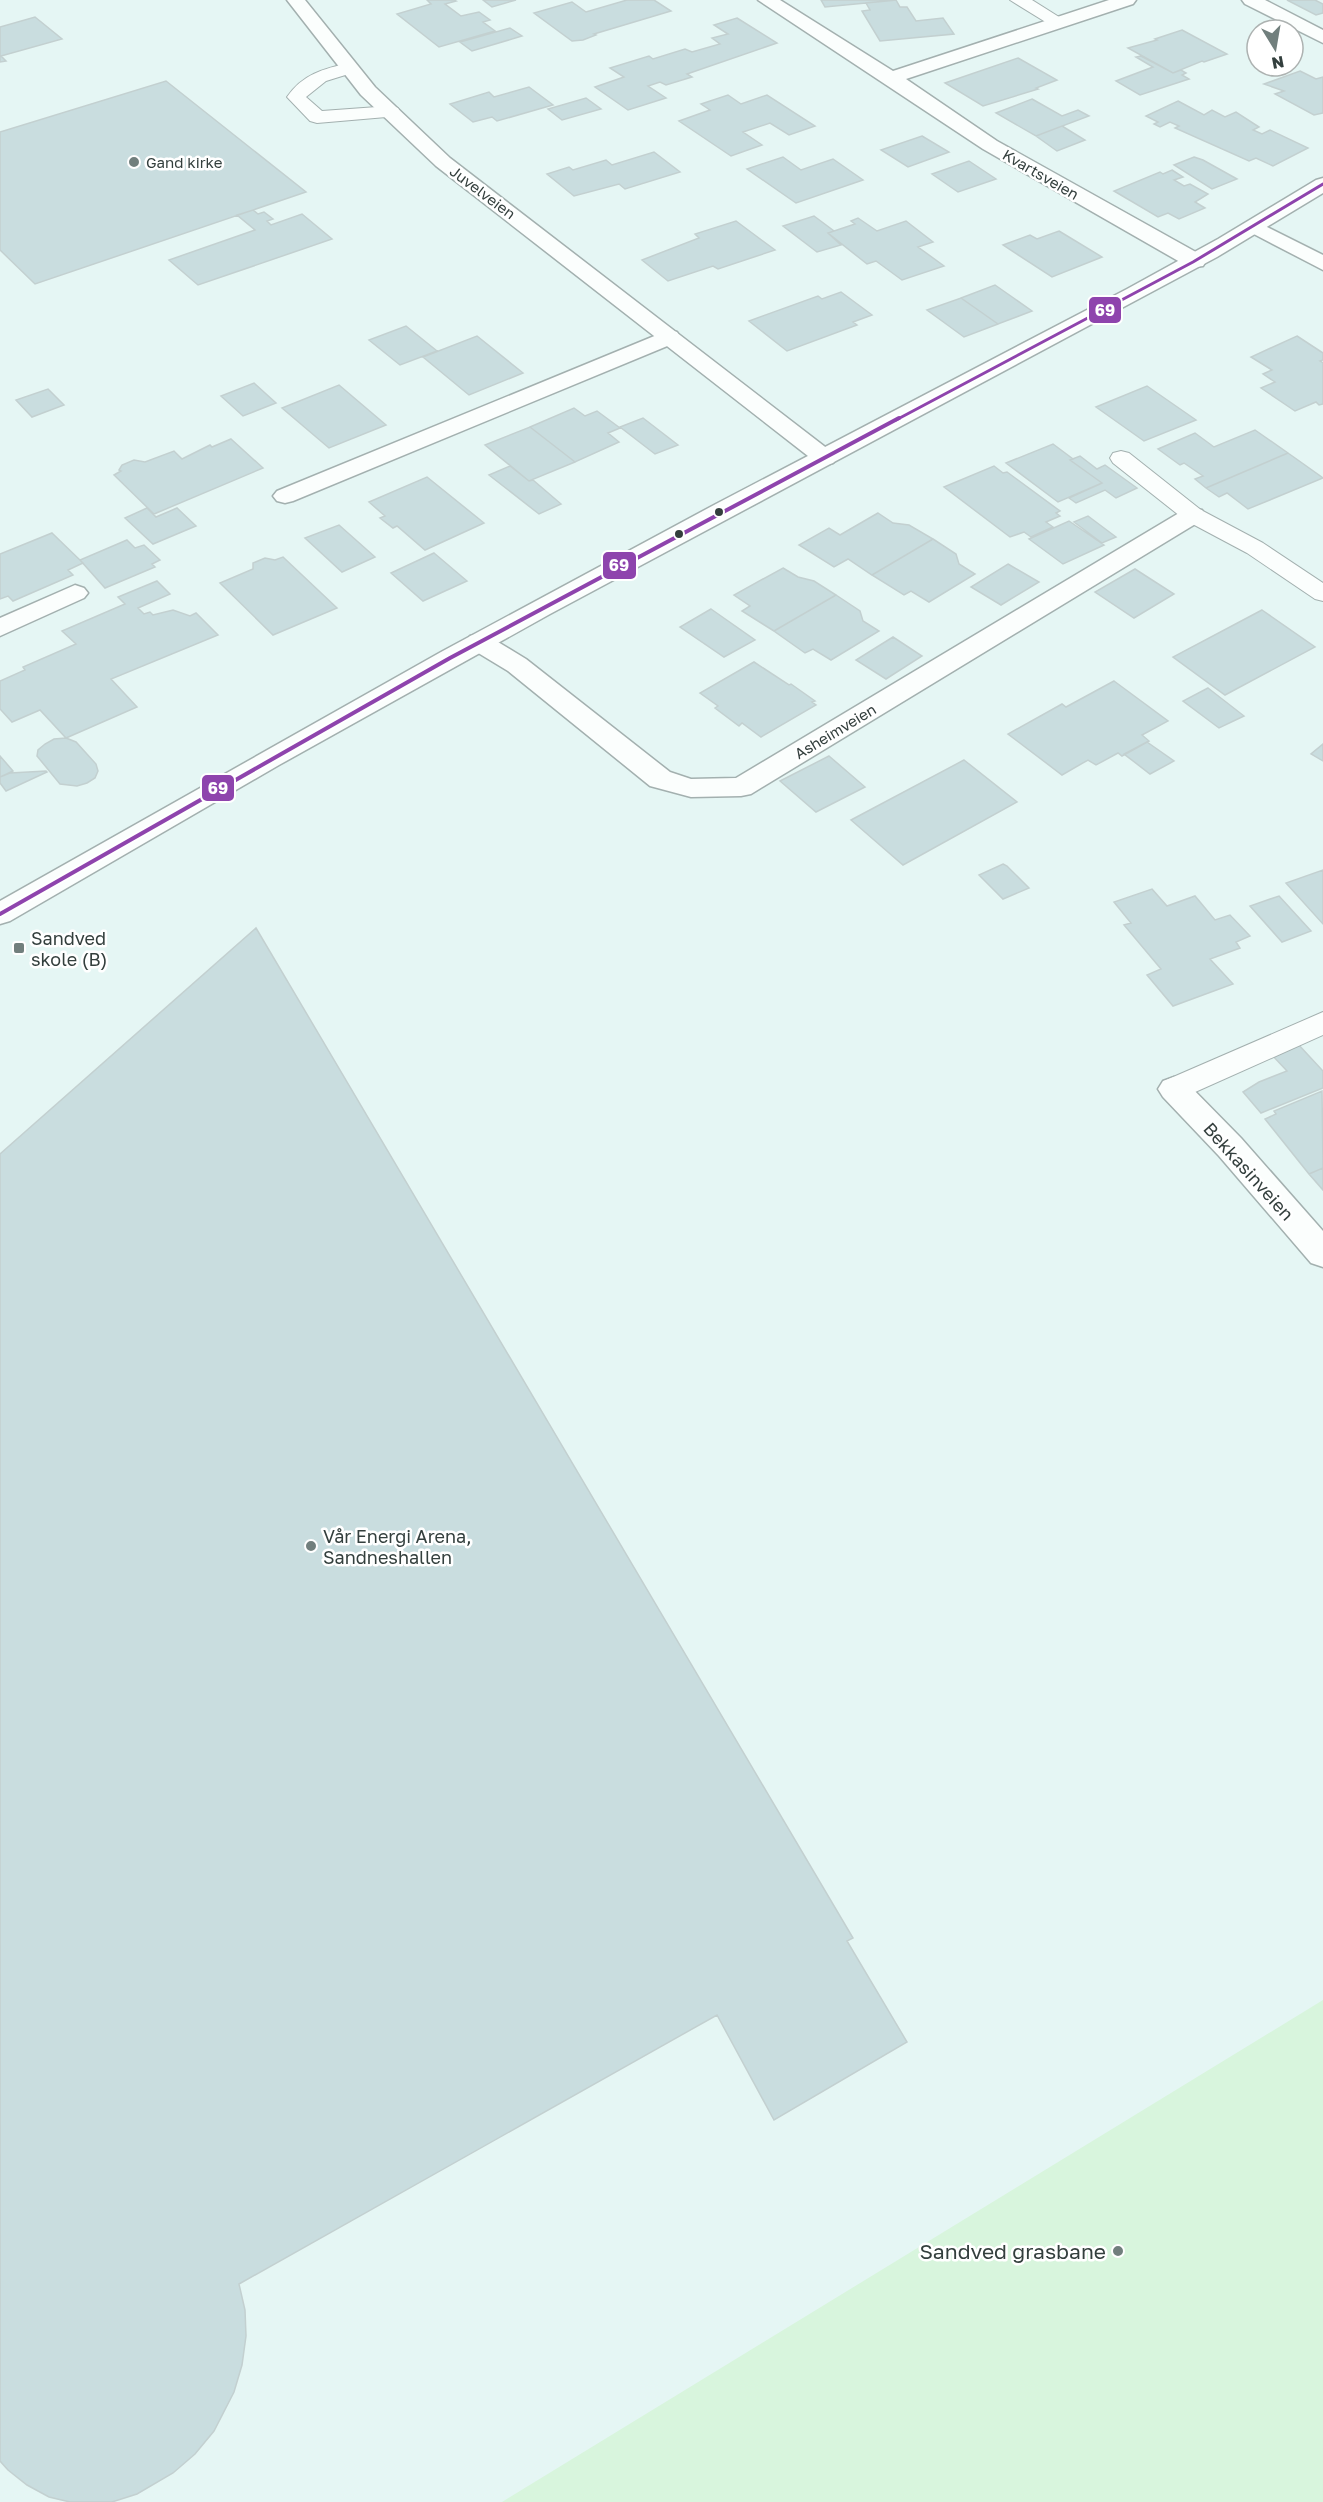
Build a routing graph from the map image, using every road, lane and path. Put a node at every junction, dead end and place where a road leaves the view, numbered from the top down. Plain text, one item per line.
1 (296, 0) edge
2 (312, 0) edge
3 (767, 0) edge
4 (1019, 0) edge
5 (1127, 0) edge
6 (1251, 0) edge
7 (1058, 22) junction
8 (316, 27) junction
9 (1323, 37) edge
10 (349, 68) junction
11 (891, 78) junction
12 (391, 112) junction
13 (1323, 184) edge
14 (1255, 227) junction
15 (1195, 261) junction
16 (1323, 264) edge
17 (669, 337) junction
18 (825, 458) junction
19 (1121, 458) dead end
20 (285, 496) dead end
21 (1193, 515) junction
22 (75, 592) dead end
23 (1323, 594) edge
24 (0, 628) edge
25 (479, 642) junction
26 (0, 914) edge
27 (1323, 1023) edge
28 (1174, 1089) joint
29 (1323, 1254) edge

1 - 8 street, Juvelveien
2 - 8 street
3 - 11 street, Kvartsveien
4 - 7 lane
5 - 7 street
6 - 9 street
7 - 11 street
8 - 10 street, Juvelveien
10 - 12 street, Juvelveien
10 - 12 lane
11 - 15 street, Kvartsveien
12 - 17 street, Juvelveien
13 - 14 street
14 - 15 street
14 - 16 street
15 - 18 street
17 - 18 street, Juvelveien
17 - 20 street
18 - 25 street
19 - 21 lane
21 - 23 lane
21 - 25 street, Asheimveien
22 - 24 street
25 - 26 street
27 - 28 lane
28 - 29 street, Bekkasinveien

